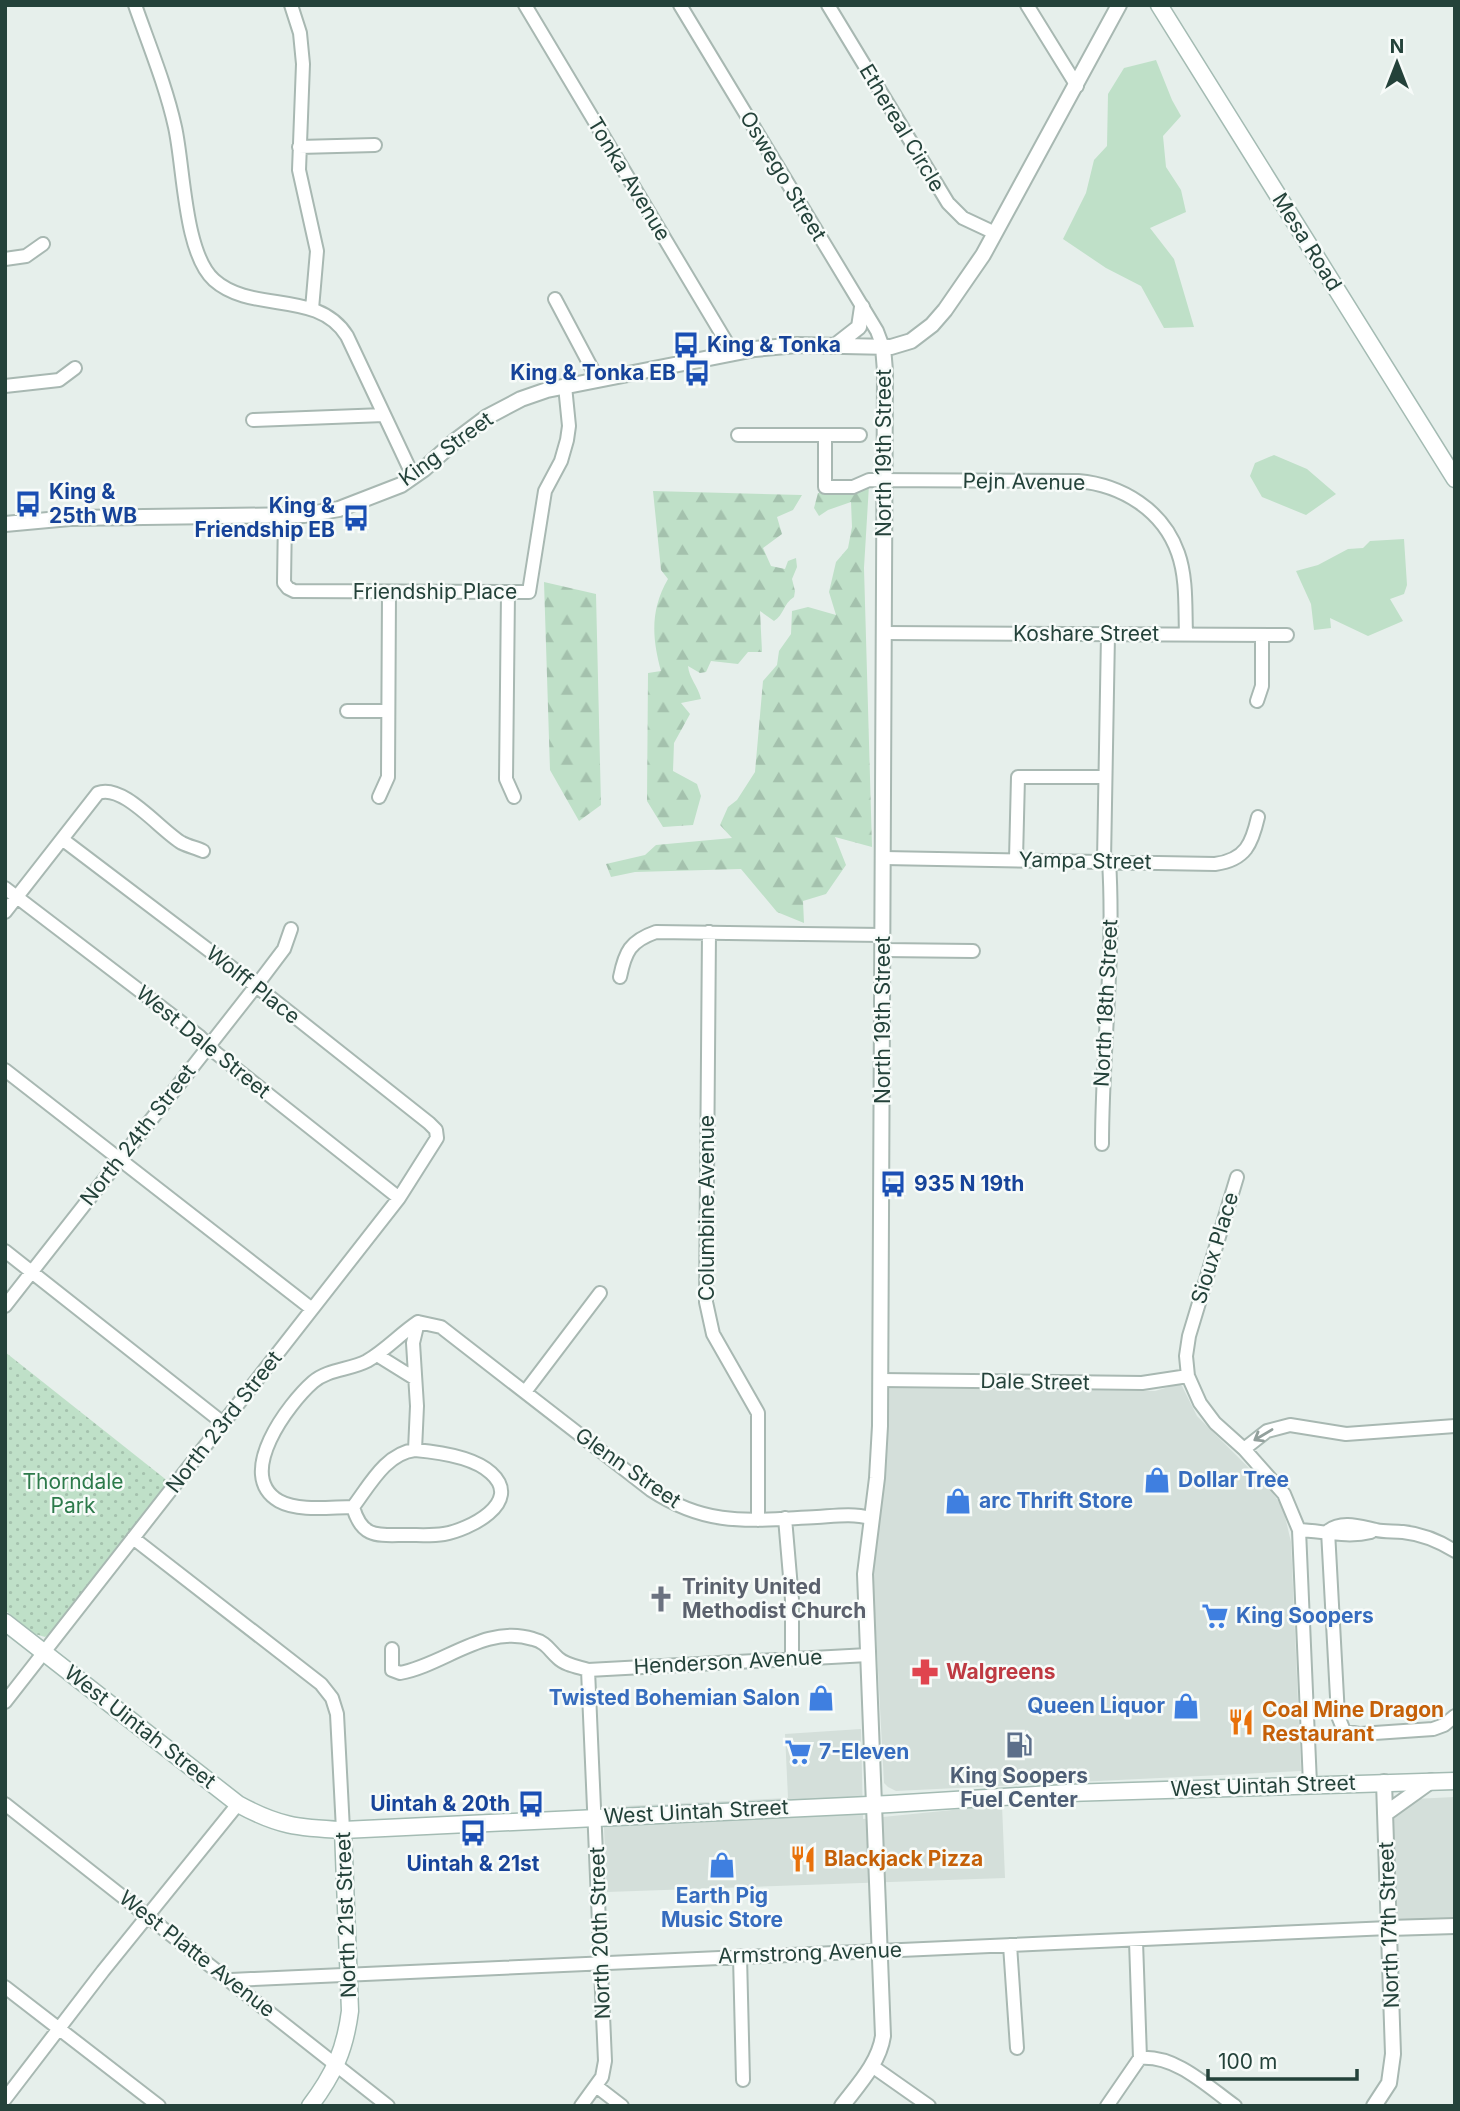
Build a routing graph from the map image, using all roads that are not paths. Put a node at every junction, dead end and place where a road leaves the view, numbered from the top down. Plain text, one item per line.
1 (135, 5) edge
2 (291, 5) edge
3 (525, 5) edge
4 (680, 5) edge
5 (828, 5) edge
6 (1027, 5) edge
7 (1119, 5) edge
8 (1159, 5) edge
9 (1077, 86) junction
10 (375, 145) dead end
11 (299, 147) junction
12 (995, 233) junction
13 (43, 244) dead end
14 (5, 259) edge
15 (555, 299) dead end
16 (862, 307) junction
17 (312, 309) junction
18 (835, 346) junction
19 (883, 347) junction
20 (733, 353) junction
21 (75, 368) dead end
22 (598, 380) junction
23 (5, 386) edge
24 (565, 386) junction
25 (384, 415) junction
26 (253, 420) dead end
27 (738, 435) dead end
28 (825, 435) junction
29 (860, 435) dead end
30 (413, 477) junction
31 (1455, 479) edge
32 (884, 481) junction
33 (285, 515) junction
34 (5, 524) edge
35 (508, 592) junction
36 (389, 593) junction
37 (884, 633) junction
38 (1108, 634) junction
39 (1186, 634) junction
40 (1262, 635) junction
41 (1287, 635) dead end
42 (1257, 701) dead end
43 (347, 711) dead end
44 (387, 711) junction
45 (1105, 777) junction
46 (379, 797) dead end
47 (514, 797) dead end
48 (1258, 817) dead end
49 (62, 839) junction
50 (203, 851) dead end
51 (884, 858) junction
52 (1016, 859) junction
53 (1106, 861) junction
54 (5, 888) edge
55 (17, 897) junction
56 (5, 912) edge
57 (291, 929) dead end
58 (709, 932) junction
59 (883, 942) junction
60 (973, 951) dead end
61 (620, 977) dead end
62 (256, 986) junction
63 (208, 1045) junction
64 (5, 1070) edge
65 (437, 1138) joint
66 (1102, 1144) dead end
67 (120, 1158) junction
68 (1237, 1177) dead end
69 (400, 1198) junction
70 (5, 1251) edge
71 (32, 1272) junction
72 (600, 1293) dead end
73 (5, 1306) edge
74 (312, 1310) junction
75 (418, 1322) junction
76 (377, 1355) junction
77 (1188, 1376) junction
78 (414, 1378) junction
79 (880, 1380) junction
80 (525, 1392) junction
81 (223, 1423) junction
82 (1455, 1426) edge
83 (1244, 1448) junction
84 (415, 1451) junction
85 (353, 1507) junction
86 (785, 1518) junction
87 (870, 1518) junction
88 (758, 1520) junction
89 (1299, 1530) junction
90 (1328, 1531) junction
91 (133, 1538) junction
92 (1455, 1551) edge
93 (5, 1622) edge
94 (392, 1649) dead end
95 (44, 1653) junction
96 (868, 1655) junction
97 (792, 1659) junction
98 (588, 1670) junction
99 (5, 1702) edge
100 (1453, 1719) edge
101 (1431, 1781) junction
102 (1455, 1781) edge
103 (1384, 1782) junction
104 (1310, 1784) junction
105 (5, 1804) edge
106 (239, 1804) junction
107 (874, 1805) junction
108 (1385, 1814) junction
109 (594, 1817) junction
110 (343, 1829) junction
111 (148, 1915) junction
112 (1455, 1926) edge
113 (1389, 1928) junction
114 (1136, 1941) junction
115 (1010, 1945) junction
116 (881, 1950) junction
117 (740, 1956) junction
118 (601, 1963) junction
119 (349, 1973) junction
120 (231, 1980) junction
121 (5, 1987) edge
122 (60, 2030) junction
123 (1017, 2048) dead end
124 (1140, 2058) junction
125 (337, 2066) junction
126 (872, 2066) junction
127 (743, 2080) dead end
128 (596, 2086) junction
129 (5, 2099) edge
130 (159, 2106) edge
131 (310, 2106) edge
132 (388, 2106) edge
133 (581, 2106) edge
134 (622, 2106) edge
135 (842, 2106) edge
136 (929, 2106) edge
137 (1107, 2106) edge
138 (1235, 2106) edge
139 (1374, 2106) edge

1 - 17 street
2 - 11 street
3 - 20 street, Tonka Avenue
4 - 16 street, Oswego Street
5 - 12 street, Ethereal Circle
6 - 9 street
7 - 9 street, North 19th Street
8 - 31 main road, Mesa Road
9 - 12 street, North 19th Street
10 - 11 street
11 - 17 street
12 - 19 street, North 19th Street
13 - 14 street
15 - 22 street
16 - 18 street
16 - 19 street, Oswego Street
17 - 25 street
18 - 19 street, King Street
18 - 20 street, King Street
19 - 32 street, North 19th Street
20 - 22 street, King Street
21 - 23 street
22 - 24 street, King Street
24 - 30 street, King Street
24 - 35 street, Friendship Place
25 - 26 street
25 - 30 street
27 - 28 street
28 - 29 street
28 - 32 street, Pejn Avenue
30 - 33 street, King Street
32 - 37 street, North 19th Street
32 - 39 street, Pejn Avenue
33 - 34 street, King Street
33 - 36 street, Friendship Place
35 - 36 street, Friendship Place
35 - 47 street
36 - 44 street
37 - 38 street, Koshare Street
37 - 51 street, North 19th Street
38 - 39 street, Koshare Street
38 - 45 street, North 18th Street
39 - 40 street, Koshare Street
40 - 41 street, Koshare Street
40 - 42 street
43 - 44 street
44 - 46 street
45 - 52 street
45 - 53 street, North 18th Street
48 - 53 street, Yampa Street
49 - 50 street
49 - 55 street
49 - 62 street, Wolff Place
51 - 52 street, Yampa Street
51 - 59 street, North 19th Street
52 - 53 street, Yampa Street
53 - 66 street, North 18th Street
54 - 55 street, West Dale Street
55 - 56 street
55 - 63 street, West Dale Street
57 - 62 street, North 24th Street
58 - 59 street
58 - 61 street
58 - 88 street, Columbine Avenue
59 - 60 street
59 - 79 street, North 19th Street
62 - 63 street, North 24th Street
62 - 65 street, Wolff Place
63 - 67 street, North 24th Street
63 - 69 street, West Dale Street
64 - 67 street
65 - 69 street, North 23rd Street
67 - 71 street, North 24th Street
67 - 74 street
68 - 77 street, Sioux Place
69 - 74 street, North 23rd Street
70 - 71 street
71 - 73 street, North 24th Street
71 - 81 street
72 - 80 street
74 - 81 street, North 23rd Street
75 - 76 street
75 - 78 street
75 - 80 street, Glenn Street
76 - 78 street
76 - 85 street
77 - 79 street, Dale Street
77 - 83 street
78 - 84 street
79 - 87 street, North 19th Street
80 - 88 street, Glenn Street
81 - 91 street, North 23rd Street
82 -> 83 street
83 - 89 street
84 - 85 street
84 - 85 street
86 - 87 street, Glenn Street
86 - 88 street, Glenn Street
86 - 97 street
87 - 96 street, North 19th Street
89 - 90 street
89 - 104 street
90 - 92 street
90 - 100 street
91 - 95 street, North 23rd Street
91 - 110 street, North 21st Street
93 - 95 main road, West Uintah Street
94 - 98 street
95 - 99 street, North 23rd Street
95 - 106 main road, West Uintah Street
96 - 97 street, Henderson Avenue
96 - 107 street, North 19th Street
97 - 98 street, Henderson Avenue
98 - 109 street, North 20th Street
101 - 102 main road, West Uintah Street
101 - 103 main road, West Uintah Street
101 - 108 street
103 - 104 main road, West Uintah Street
103 - 108 street, North 17th Street
104 - 107 main road, West Uintah Street
105 - 111 street, West Platte Avenue
106 - 110 main road, West Uintah Street
106 - 111 street
107 - 109 main road, West Uintah Street
107 - 116 street, North 19th Street
108 - 113 street, North 17th Street
109 - 110 main road, West Uintah Street
109 - 118 street, North 20th Street
110 - 119 main road, North 21st Street
111 - 120 street, West Platte Avenue
111 - 122 street
112 - 113 street
113 - 114 street, Armstrong Avenue
113 - 139 street, North 17th Street
114 - 115 street, Armstrong Avenue
114 - 124 street
115 - 116 street, Armstrong Avenue
115 - 123 street
116 - 117 street, Armstrong Avenue
116 - 126 street, North 19th Street
117 - 118 street, Armstrong Avenue
117 - 127 street
118 - 119 street, Armstrong Avenue
118 - 128 street, North 20th Street
119 - 120 street, Armstrong Avenue
119 - 125 main road, North 21st Street
120 - 125 street, West Platte Avenue
121 - 122 street
122 - 129 street
122 - 130 street
124 - 137 street
124 - 138 street
125 - 131 main road, North 21st Street
125 - 132 street, West Platte Avenue
126 - 135 street, North 19th Street
126 - 136 street
128 - 133 street, North 20th Street
128 - 134 street

